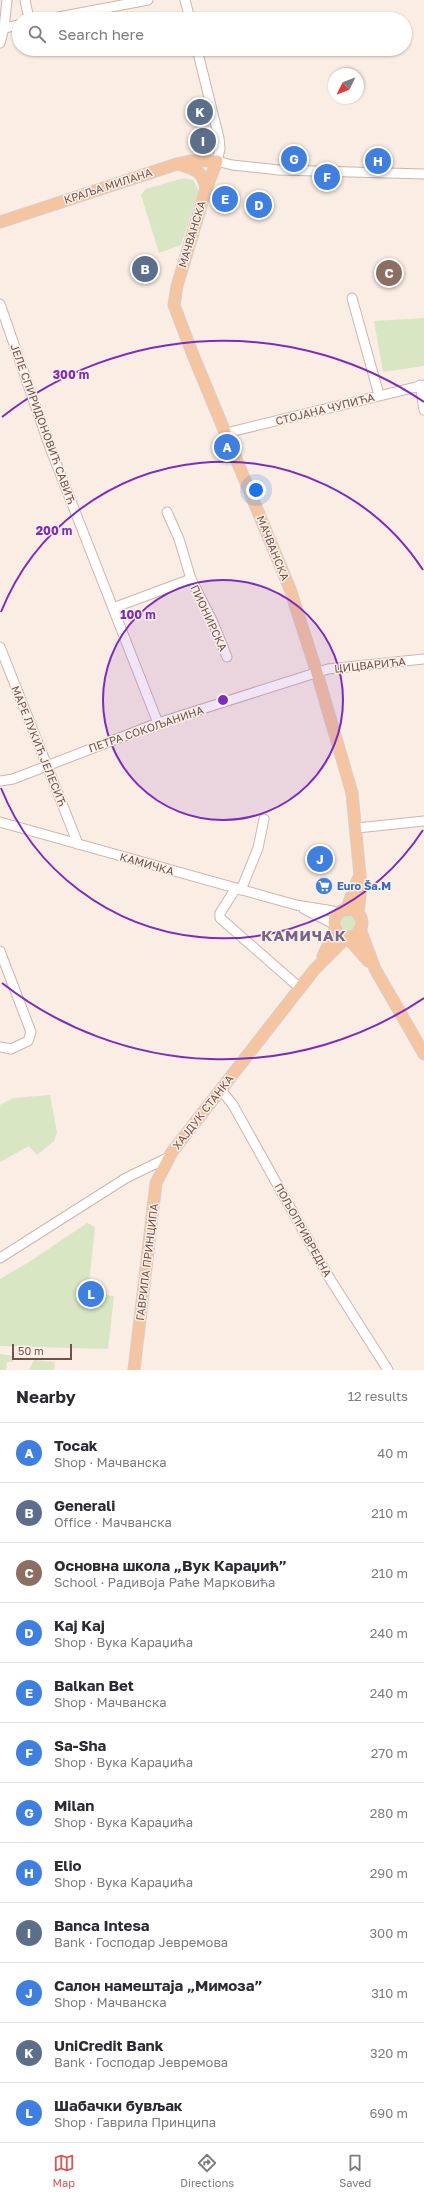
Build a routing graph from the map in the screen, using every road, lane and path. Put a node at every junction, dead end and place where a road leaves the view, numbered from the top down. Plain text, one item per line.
1 (7, 0) edge
2 (25, 0) edge
3 (148, 0) edge
4 (185, 0) edge
5 (28, 12) edge
6 (85, 12) edge
7 (188, 12) edge
8 (12, 26) edge
9 (4, 28) junction
10 (0, 43) edge
11 (199, 56) edge
12 (217, 161) junction
13 (177, 164) junction
14 (424, 174) edge
15 (206, 189) junction
16 (0, 222) edge
17 (352, 298) dead end
18 (0, 304) edge
19 (422, 385) edge
20 (379, 395) junction
21 (424, 410) edge
22 (226, 433) junction
23 (167, 512) dead end
24 (191, 579) junction
25 (113, 608) junction
26 (0, 647) edge
27 (227, 657) dead end
28 (424, 659) edge
29 (318, 673) junction
30 (158, 723) junction
31 (47, 765) junction
32 (0, 781) edge
33 (264, 819) dead end
34 (424, 820) edge
35 (0, 822) edge
36 (357, 828) junction
37 (78, 844) junction
38 (358, 877) junction
39 (238, 889) junction
40 (296, 905) junction
41 (342, 911) junction
42 (358, 914) junction
43 (334, 927) junction
44 (360, 929) junction
45 (348, 937) junction
46 (0, 951) edge
47 (375, 969) junction
48 (314, 970) junction
49 (300, 988) junction
50 (0, 1047) edge
51 (424, 1054) edge
52 (221, 1090) junction
53 (169, 1157) junction
54 (0, 1258) edge
55 (134, 1370) edge
56 (388, 1370) edge

1 - 9 street
2 - 5 street
3 - 6 street
4 - 7 street
8 - 9 street
9 - 10 street
11 - 12 street
12 - 13 main road, КРАЉА МИЛАНА
12 - 14 street
12 - 15 main road, МАЧВАНСКА
13 - 15 main road
13 - 16 main road, КРАЉА МИЛАНА
15 - 22 main road, МАЧВАНСКА
17 - 20 street
18 - 25 street, ЈЕЛЕ СПИРИДОНОВИЋ САВИЋ
19 - 20 street, СТОЈАНА ЧУПИЋА
19 - 21 street
20 - 22 street, СТОЈАНА ЧУПИЋА
22 - 29 main road, МАЧВАНСКА
23 - 24 street, ПИОНИРСКА
24 - 25 street, ПИОНИРСКА
24 - 27 street, ПИОНИРСКА
25 - 30 street, ЈЕЛЕ СПИРИДОНОВИЋ САВИЋ
26 - 31 street, МАРЕ ЛУКИЋ ЈЕЛЕСИЋ
28 - 29 street, ЦИЦВАРИЋА
29 - 30 street, ПЕТРА СОКОЉАНИНА
29 - 36 main road, МАЧВАНСКА
30 - 31 street, ПЕТРА СОКОЉАНИНА
31 - 32 street, ПЕТРА СОКОЉАНИНА
31 - 37 street, МАРЕ ЛУКИЋ ЈЕЛЕСИЋ
33 - 39 street
34 - 36 street
35 - 37 street, КАМИЧКА
36 - 38 main road, МАЧВАНСКА
37 - 39 street, КАМИЧКА
38 - 41 main road, МАЧВАНСКА
38 - 42 main road, МАЧВАНСКА
39 - 40 street, КАМИЧКА
39 - 49 street
40 - 41 street, КАМИЧКА
40 - 43 street, КАМИЧКА
41 - 42 main road
41 - 43 main road
42 - 44 main road
43 - 45 main road
43 - 48 main road, ХАЈДУК СТАНКА
44 - 45 main road
44 - 47 main road
45 - 47 main road
45 - 48 main road, ХАЈДУК СТАНКА
46 - 50 street
47 - 51 main road
48 - 49 main road, ХАЈДУК СТАНКА
49 - 52 main road, ХАЈДУК СТАНКА
52 - 53 main road, ХАЈДУК СТАНКА
52 - 56 street, ПОЉОПРИВРЕДНА
53 - 54 street, ХАЈДУК СТАНКА
53 - 55 main road, ГАВРИЛА ПРИНЦИПА

